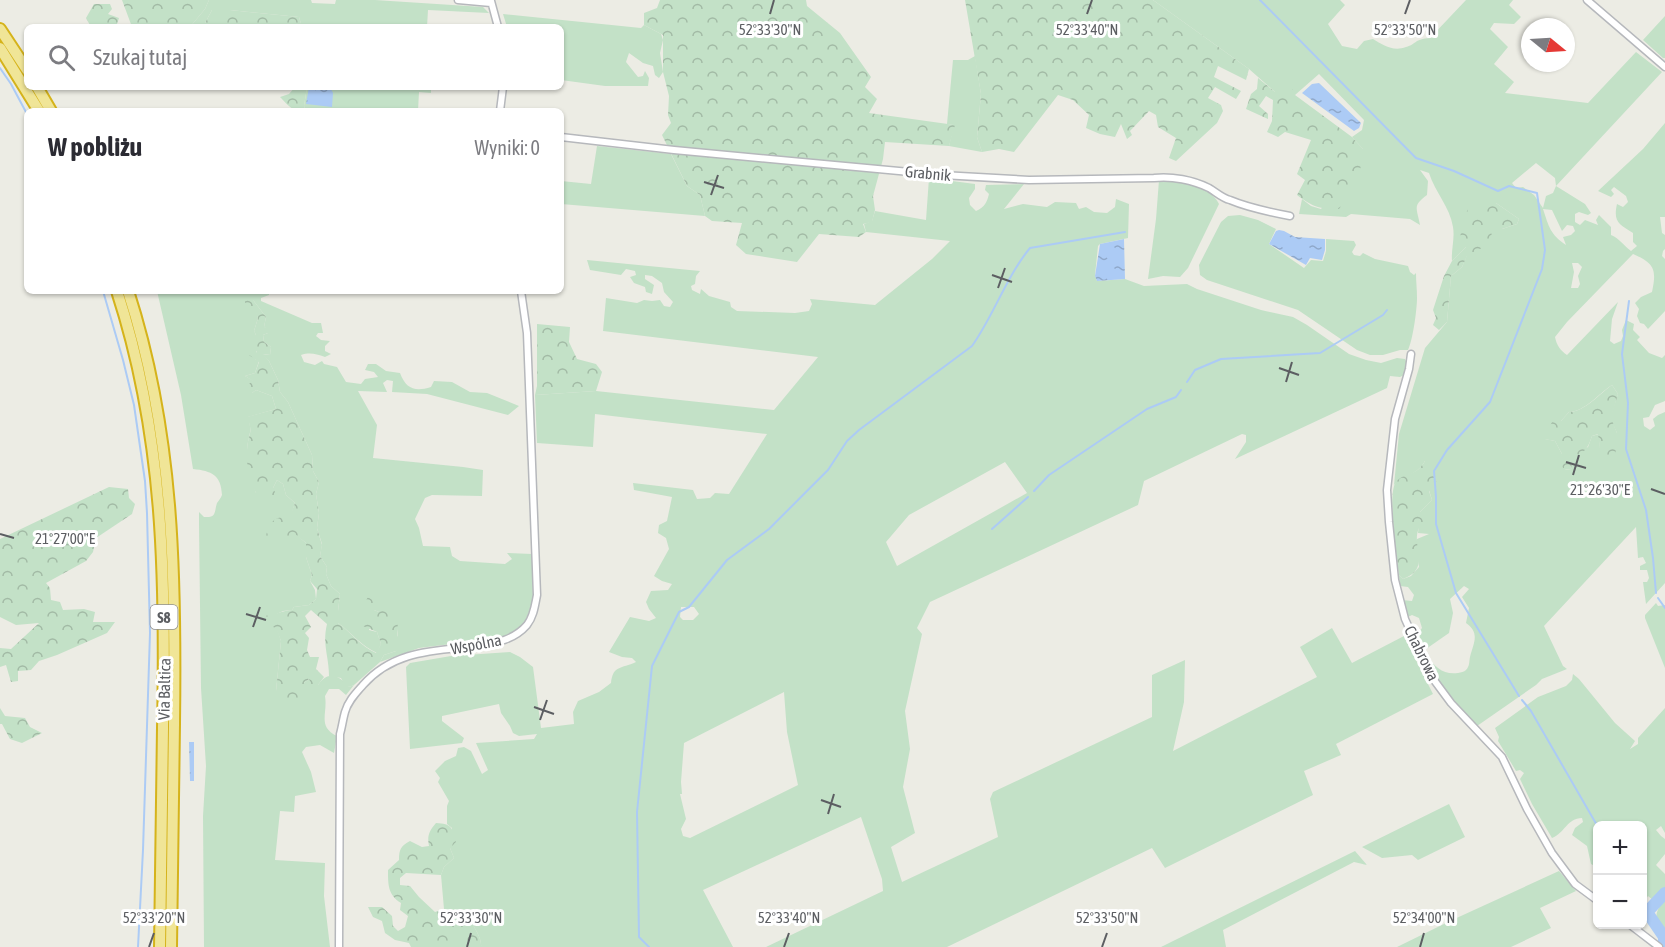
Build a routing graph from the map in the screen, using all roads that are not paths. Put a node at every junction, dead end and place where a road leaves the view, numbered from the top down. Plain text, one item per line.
1 (458, 0) edge
2 (1587, 0) edge
3 (491, 1) edge
4 (497, 24) edge
5 (0, 29) edge
6 (0, 48) edge
7 (24, 65) edge
8 (1665, 68) edge
9 (24, 87) edge
10 (26, 90) edge
11 (39, 90) edge
12 (502, 90) edge
13 (37, 108) edge
14 (49, 108) edge
15 (500, 108) edge
16 (564, 137) edge
17 (1290, 216) dead end
18 (118, 294) edge
19 (129, 294) edge
20 (521, 294) edge
21 (1412, 354) dead end
22 (1593, 897) edge
23 (1635, 929) edge
24 (160, 947) edge
25 (171, 947) edge
26 (339, 947) edge
27 (1658, 947) edge

1 - 3 street
2 - 8 street
3 - 4 street
5 - 7 highway
6 - 9 highway
10 - 13 highway
11 - 14 highway
12 - 15 street
16 - 17 street, Grabnik
18 - 24 highway, Via Baltica / S8
19 - 25 highway, Via Baltica / S8
20 - 26 street, Wspólna
21 - 22 street, Chabrowa
23 - 27 street

